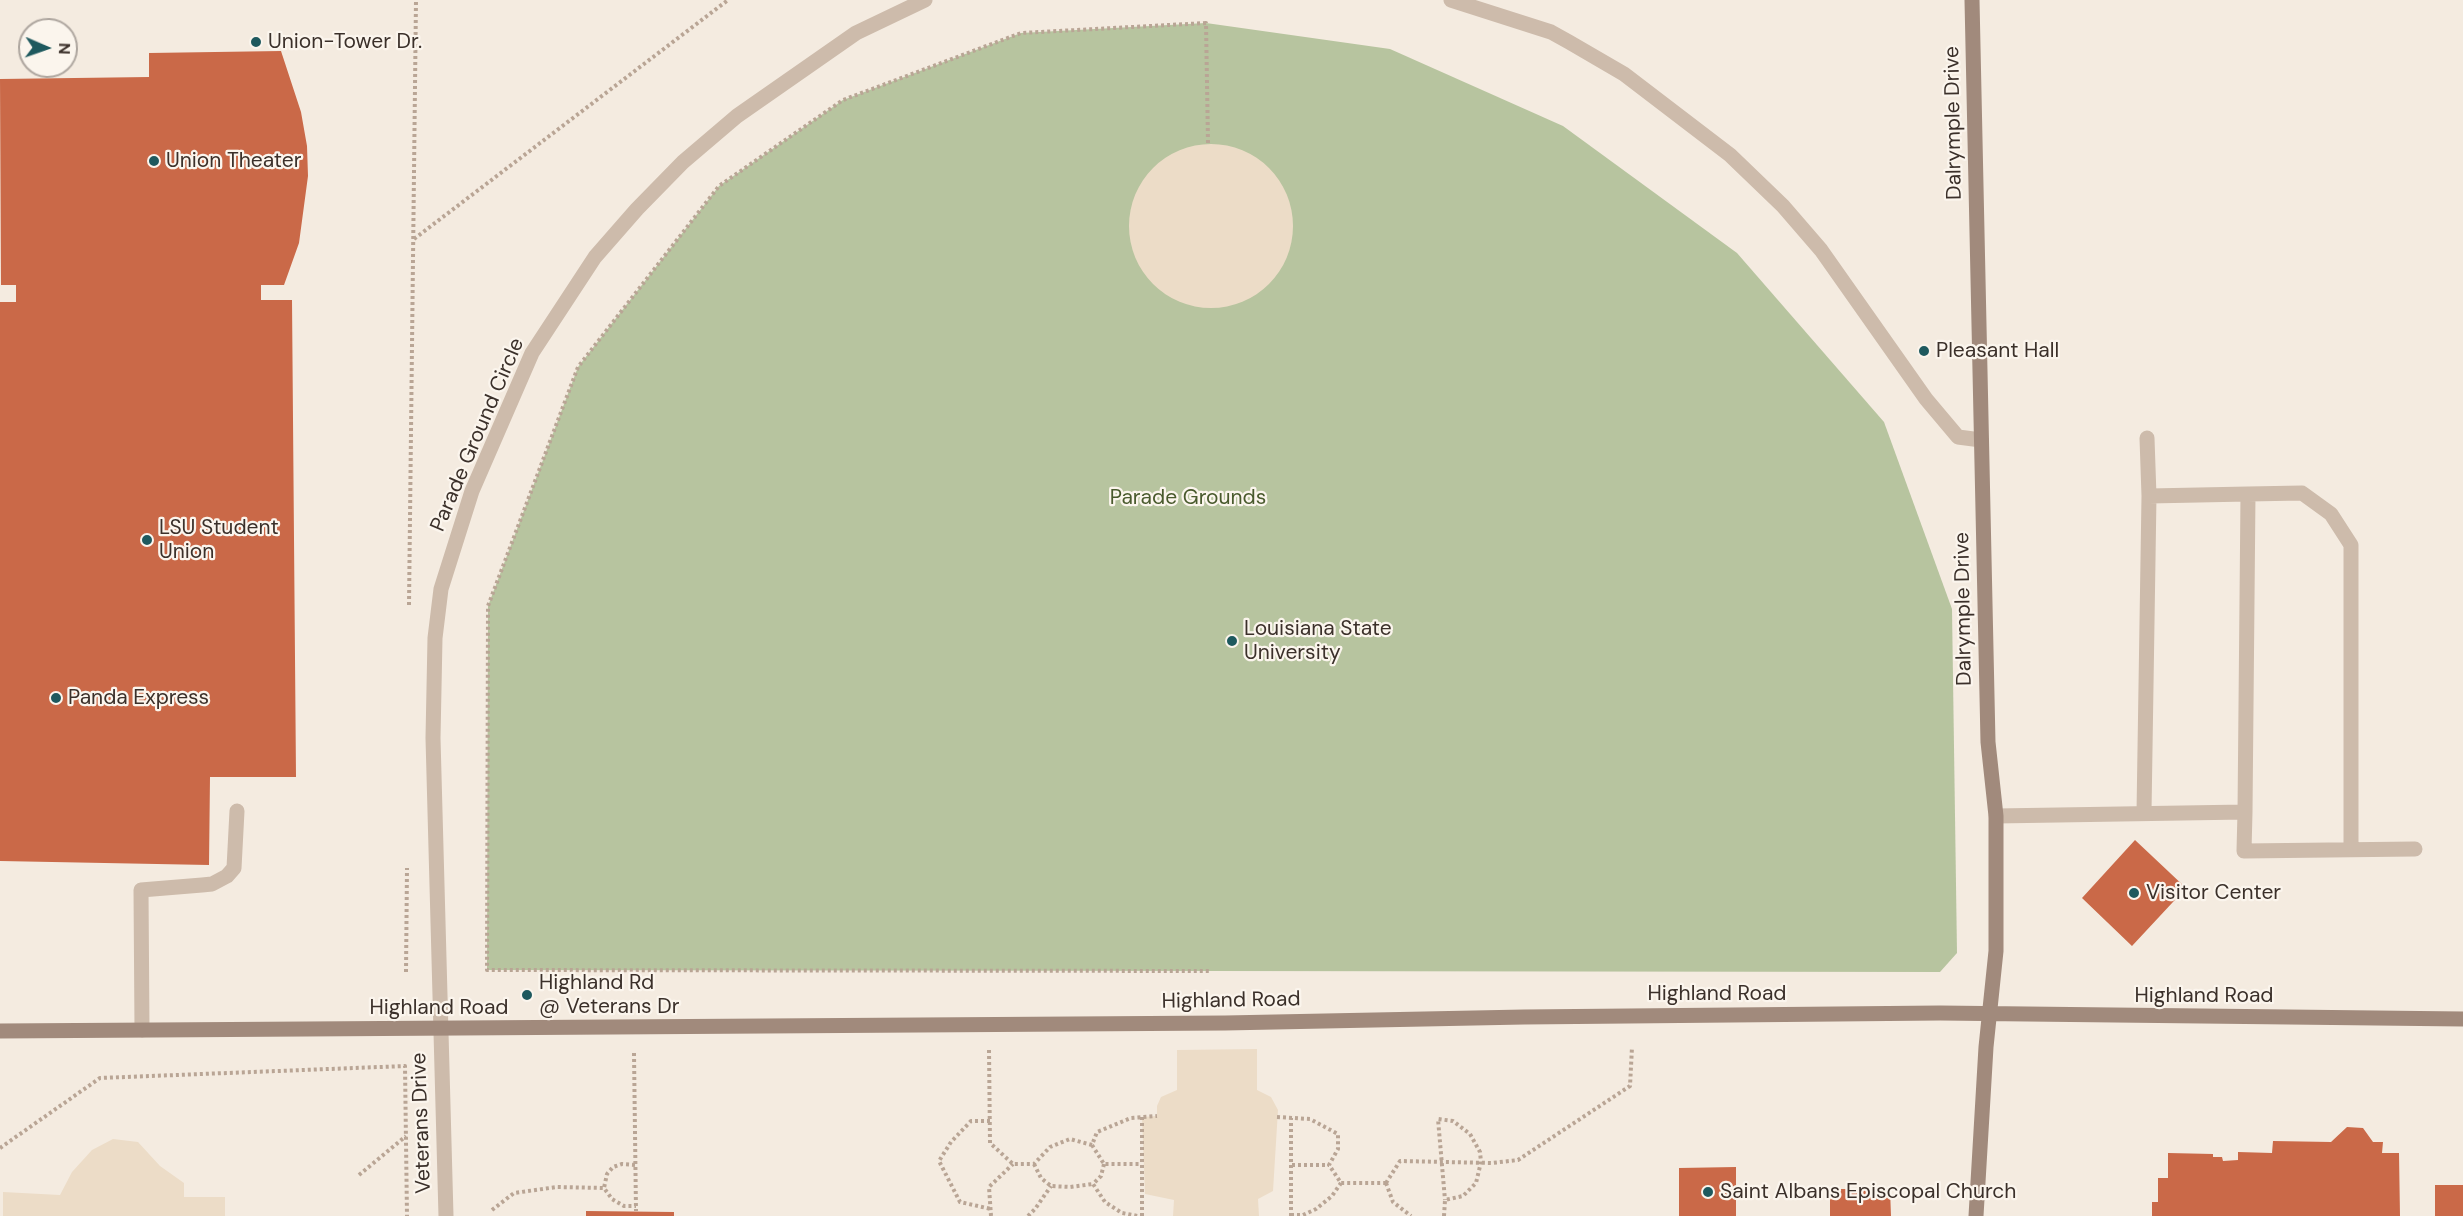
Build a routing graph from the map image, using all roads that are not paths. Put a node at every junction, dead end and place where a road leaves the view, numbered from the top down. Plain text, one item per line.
1 (925, 0) edge
2 (1451, 0) edge
3 (1972, 0) edge
4 (2147, 438) dead end
5 (1981, 440) junction
6 (2248, 494) junction
7 (2149, 496) junction
8 (237, 811) dead end
9 (2144, 812) junction
10 (2245, 812) junction
11 (1996, 816) junction
12 (2351, 849) junction
13 (2415, 849) dead end
14 (1990, 1015) junction
15 (2463, 1019) edge
16 (440, 1029) junction
17 (142, 1030) junction
18 (0, 1031) edge
19 (446, 1216) edge
20 (1976, 1216) edge

1 - 16 street, Parade Ground Circle
2 - 5 street
3 - 5 street, Dalrymple Drive
4 - 7 street
5 - 11 street, Dalrymple Drive
6 - 7 street
6 - 10 street
6 - 12 street
7 - 9 street
8 - 17 street
9 - 10 street
9 - 11 street
10 - 12 street
11 - 14 street, Dalrymple Drive
12 - 13 street
14 - 15 street, Highland Road
14 - 16 street, Highland Road
14 - 20 street, Dalrymple Drive
16 - 17 street, Highland Road
16 - 19 street, Veterans Drive
17 - 18 street, Highland Road

